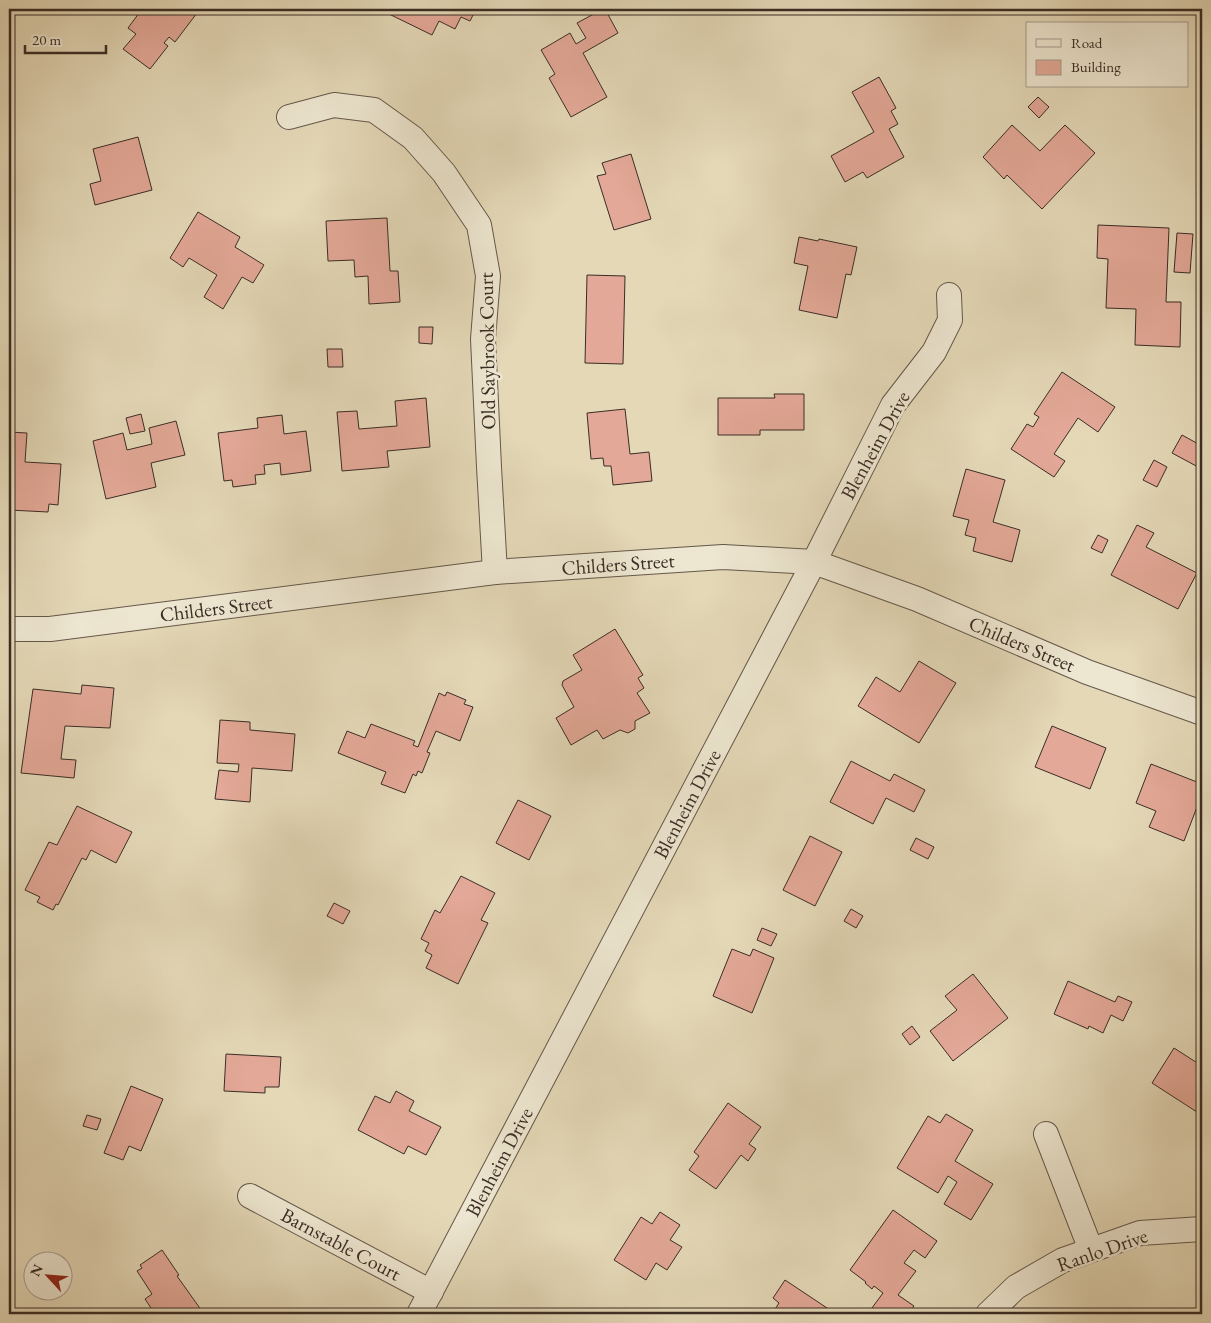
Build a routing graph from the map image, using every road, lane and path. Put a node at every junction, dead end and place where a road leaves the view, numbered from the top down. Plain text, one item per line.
1 (289, 117) dead end
2 (948, 295) dead end
3 (814, 562) junction
4 (496, 572) junction
5 (9, 629) edge
6 (1202, 713) edge
7 (1046, 1134) dead end
8 (250, 1196) dead end
9 (1202, 1229) edge
10 (1091, 1250) junction
11 (431, 1292) junction
12 (420, 1314) edge
13 (988, 1314) edge

1 - 4 street, Old Saybrook Court
2 - 3 street, Blenheim Drive
3 - 4 street, Childers Street
3 - 6 street, Childers Street
3 - 11 street, Blenheim Drive
4 - 5 street, Childers Street
7 - 10 street
8 - 11 street, Barnstable Court
9 - 10 street, Ranlo Drive
10 - 13 street, Ranlo Drive
11 - 12 street, Blenheim Drive

